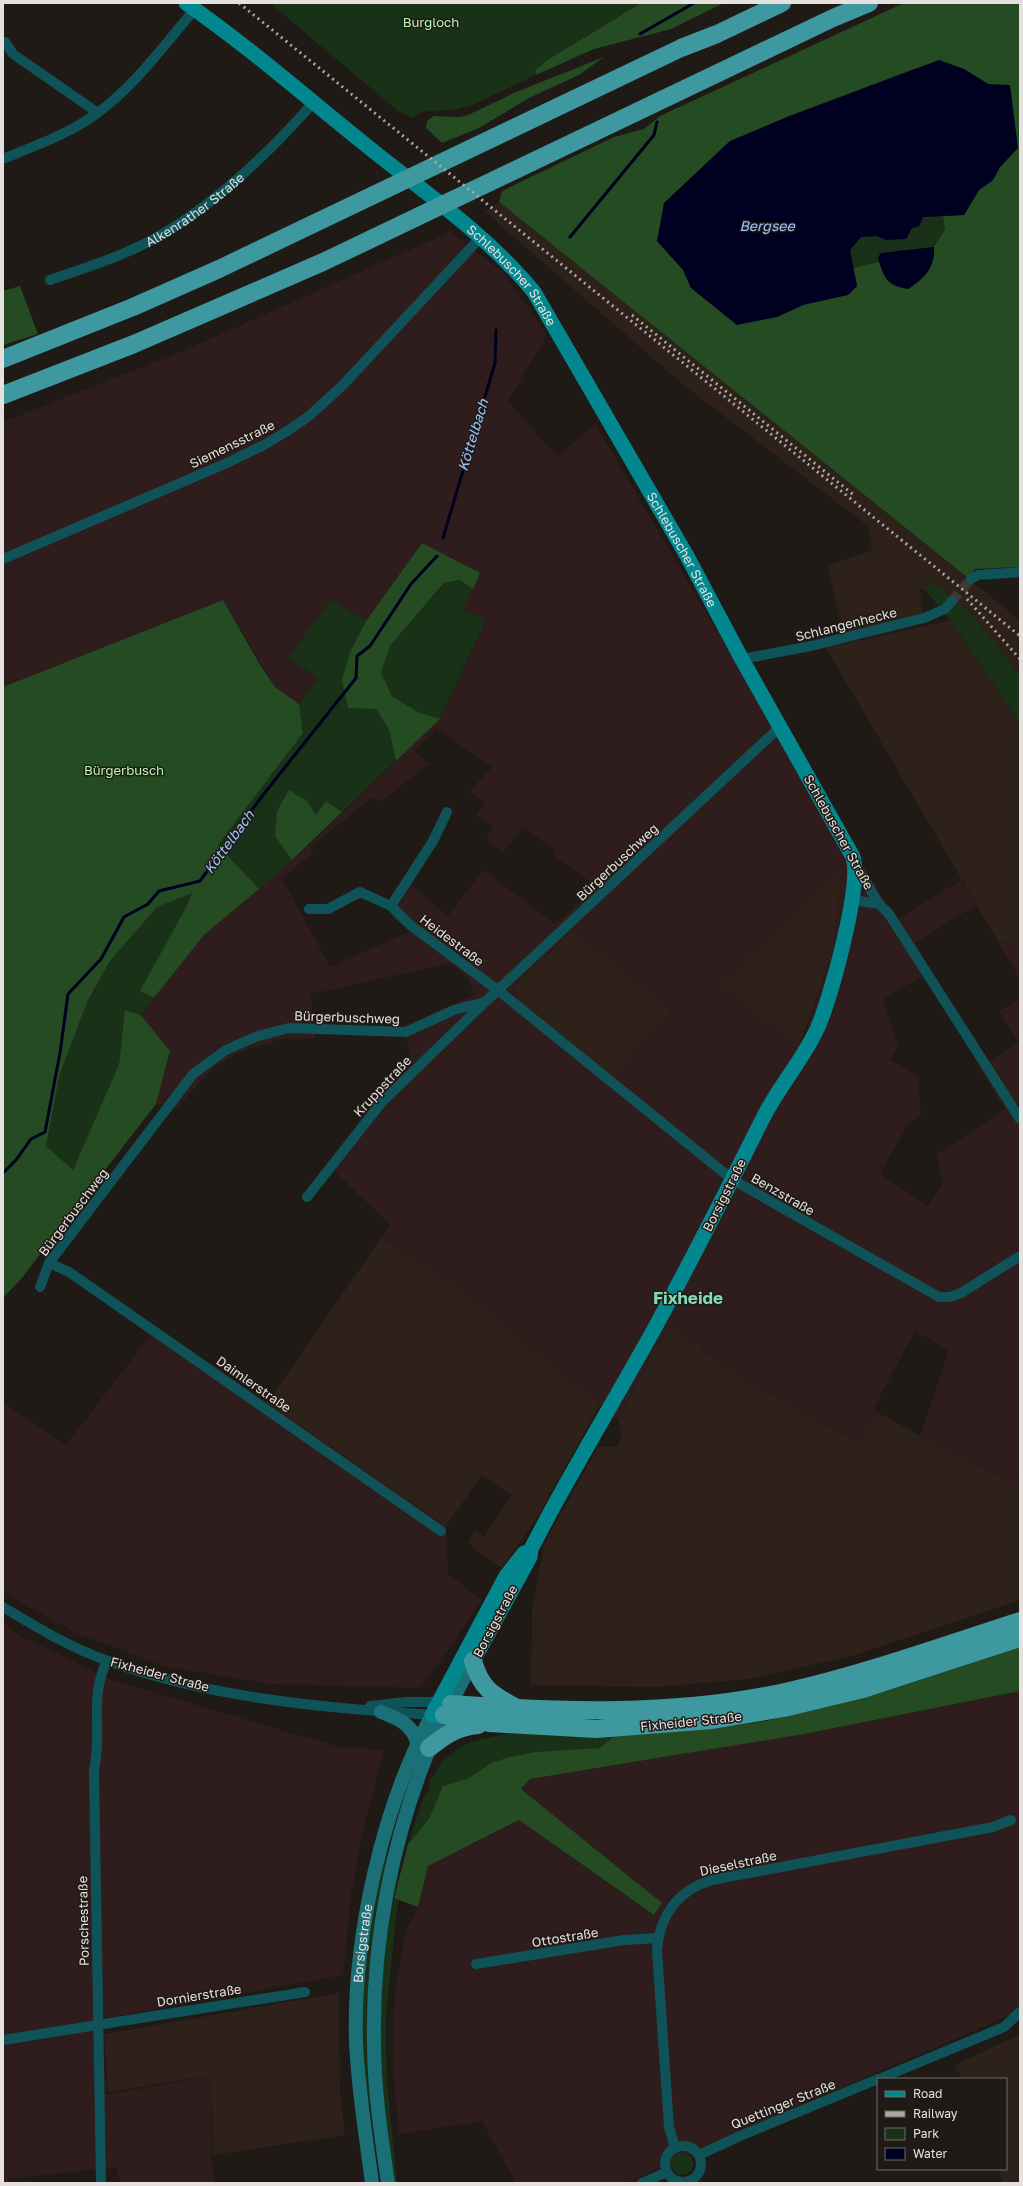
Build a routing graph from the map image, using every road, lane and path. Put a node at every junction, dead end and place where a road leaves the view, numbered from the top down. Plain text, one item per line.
1 (756, 3) edge
2 (782, 3) edge
3 (858, 3) edge
4 (869, 3) edge
5 (190, 6) edge
6 (833, 18) junction
7 (5, 42) dead end
8 (681, 48) junction
9 (314, 102) junction
10 (98, 113) junction
11 (3, 159) edge
12 (480, 238) junction
13 (50, 280) dead end
14 (3, 359) edge
15 (3, 394) edge
16 (3, 559) edge
17 (1020, 572) edge
18 (971, 580) tunnel mouth
19 (952, 601) tunnel mouth
20 (742, 659) junction
21 (781, 726) junction
22 (447, 812) dead end
23 (855, 864) junction
24 (852, 900) junction
25 (879, 904) junction
26 (392, 906) junction
27 (309, 909) dead end
28 (499, 991) junction
29 (486, 1002) junction
30 (1020, 1119) edge
31 (733, 1180) junction
32 (307, 1196) dead end
33 (1020, 1256) edge
34 (49, 1263) junction
35 (40, 1287) dead end
36 (441, 1531) dead end
37 (532, 1549) junction
38 (3, 1607) edge
39 (1020, 1621) edge
40 (1020, 1638) edge
41 (107, 1660) junction
42 (473, 1661) junction
43 (444, 1706) junction
44 (352, 1709) junction
45 (519, 1709) junction
46 (381, 1712) junction
47 (489, 1724) junction
48 (423, 1745) junction
49 (1011, 1820) dead end
50 (658, 1938) junction
51 (476, 1964) dead end
52 (305, 1992) dead end
53 (1020, 2012) edge
54 (98, 2024) junction
55 (3, 2040) edge
56 (880, 2078) edge
57 (877, 2079) edge
58 (675, 2148) junction
59 (699, 2155) junction
60 (667, 2172) junction
61 (693, 2181) edge
62 (101, 2183) edge
63 (372, 2183) edge
64 (388, 2183) edge
65 (642, 2183) edge

1 - 8 highway
2 - 8 highway
3 - 6 highway
4 - 6 highway
5 - 9 main road
5 - 10 street
6 - 15 highway
7 - 10 street
8 - 14 highway
9 - 12 main road, Schlebuscher Straße
9 - 13 street, Alkenrather Straße
10 - 11 street
12 - 16 street, Siemensstraße
12 - 20 main road, Schlebuscher Straße
17 - 18 street
19 - 20 street, Schlangenhecke
20 - 21 main road, Schlebuscher Straße
21 - 23 main road, Schlebuscher Straße
21 - 28 street, Bürgerbuschweg
22 - 26 street
23 - 24 main road, Borsigstraße
23 - 25 street, Schlebuscher Straße
24 - 25 street, Schlebuscher Straße
24 - 31 main road, Borsigstraße
25 - 30 street, Schlebuscher Straße
26 - 27 street, Heidestraße
26 - 28 street, Heidestraße
28 - 29 street, Bürgerbuschweg
28 - 31 street, Benzstraße
29 - 32 street, Kruppstraße
29 - 34 street, Bürgerbuschweg
31 - 33 street, Benzstraße
31 - 37 main road, Borsigstraße
34 - 35 street, Bürgerbuschweg
34 - 36 street, Daimlerstraße
37 - 42 main road, Borsigstraße
37 - 43 main road
38 - 41 street, Fixheider Straße
39 - 45 highway, Fixheider Straße
40 - 47 highway, Fixheider Straße
41 - 44 street, Fixheider Straße
41 - 54 street, Porschestraße
42 - 43 main road, Borsigstraße
42 - 45 highway
43 - 44 street, Fixheider Straße
43 - 45 highway, Fixheider Straße
43 - 46 street, Fixheider Straße
43 - 47 highway, Fixheider Straße
43 - 48 main road, Borsigstraße
44 - 46 street, Fixheider Straße
46 - 48 main road
47 - 48 highway
48 - 63 main road, Borsigstraße
48 - 64 main road, Borsigstraße
49 - 50 street, Dieselstraße
50 - 51 street, Ottostraße
50 - 58 street, Dieselstraße
52 - 54 street, Dornierstraße
53 - 56 street, Quettinger Straße
54 - 55 street, Dornierstraße
54 - 62 street, Porschestraße
57 - 59 street, Quettinger Straße
58 - 59 street
58 - 60 street
59 - 61 street
60 - 61 street
60 - 65 street

